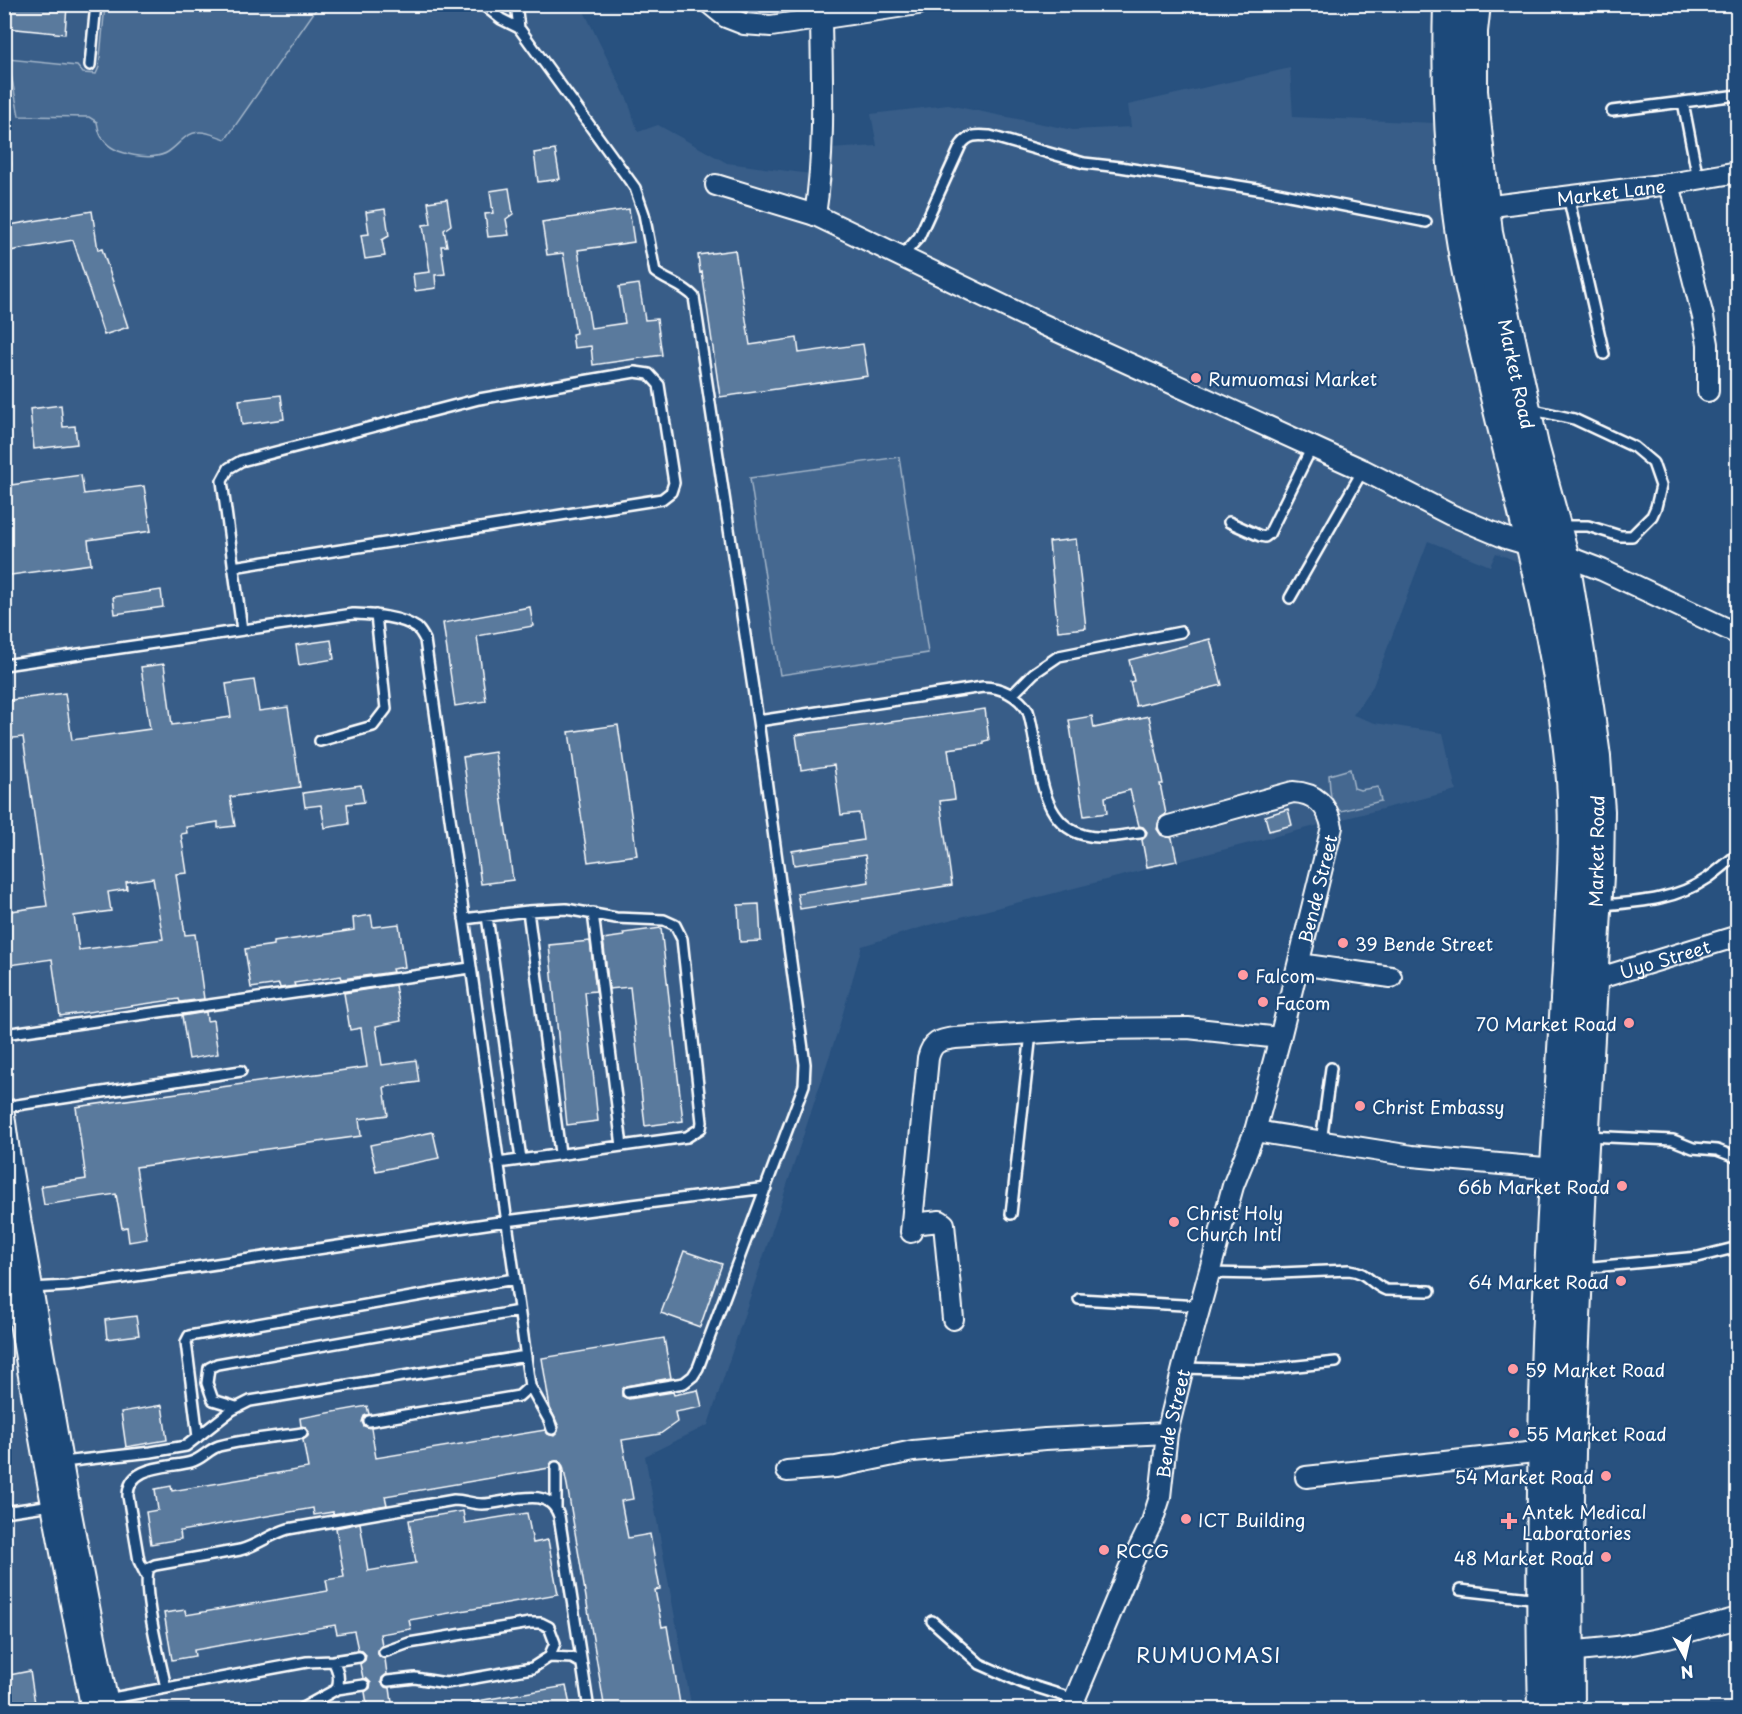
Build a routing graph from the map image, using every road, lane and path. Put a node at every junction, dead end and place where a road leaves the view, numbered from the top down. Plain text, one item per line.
1 (96, 4) edge
2 (482, 4) edge
3 (516, 4) edge
4 (711, 4) edge
5 (918, 4) edge
6 (1449, 4) edge
7 (1475, 4) edge
8 (867, 8) edge
9 (821, 20) junction
10 (519, 28) junction
11 (90, 65) dead end
12 (1737, 95) edge
13 (1683, 102) junction
14 (1612, 111) dead end
15 (1737, 171) edge
16 (1698, 178) junction
17 (1669, 184) junction
18 (716, 185) dead end
19 (1568, 196) junction
20 (1484, 207) junction
21 (815, 215) junction
22 (1426, 222) dead end
23 (902, 256) junction
24 (1604, 354) dead end
25 (1708, 391) dead end
26 (1525, 408) junction
27 (1312, 447) junction
28 (1363, 470) junction
29 (1229, 522) dead end
30 (1555, 526) junction
31 (1531, 547) junction
32 (1563, 555) junction
33 (233, 567) junction
34 (1290, 598) dead end
35 (376, 615) junction
36 (242, 630) junction
37 (1182, 632) dead end
38 (1737, 634) edge
39 (4, 665) edge
40 (1012, 695) junction
41 (758, 722) junction
42 (320, 741) dead end
43 (1169, 826) dead end
44 (1140, 833) dead end
45 (1737, 854) edge
46 (1596, 905) junction
47 (528, 911) junction
48 (593, 913) junction
49 (487, 916) junction
50 (464, 919) junction
51 (1737, 936) edge
52 (1299, 964) junction
53 (470, 968) junction
54 (1391, 977) dead end
55 (1593, 980) junction
56 (1031, 1033) junction
57 (4, 1034) edge
58 (1280, 1038) junction
59 (1331, 1068) dead end
60 (241, 1071) dead end
61 (4, 1107) edge
62 (4, 1115) edge
63 (1255, 1131) junction
64 (1583, 1136) junction
65 (1321, 1142) junction
66 (622, 1146) junction
67 (560, 1154) junction
68 (1737, 1158) edge
69 (521, 1159) junction
70 (498, 1163) junction
71 (1555, 1168) junction
72 (766, 1188) junction
73 (1011, 1214) dead end
74 (4, 1219) edge
75 (506, 1221) junction
76 (1737, 1246) edge
77 (1577, 1268) junction
78 (1209, 1273) junction
79 (514, 1279) junction
80 (18, 1287) edge
81 (1430, 1291) dead end
82 (1079, 1299) dead end
83 (1200, 1306) junction
84 (519, 1311) junction
85 (953, 1319) dead end
86 (526, 1356) junction
87 (1336, 1362) dead end
88 (1183, 1368) junction
89 (530, 1386) junction
90 (628, 1392) dead end
91 (236, 1407) junction
92 (369, 1421) dead end
93 (552, 1429) dead end
94 (302, 1433) dead end
95 (1167, 1433) junction
96 (198, 1437) junction
97 (1544, 1451) junction
98 (63, 1462) junction
99 (556, 1467) dead end
100 (787, 1471) dead end
101 (1305, 1477) dead end
102 (61, 1504) junction
103 (556, 1508) junction
104 (4, 1512) edge
105 (146, 1575) junction
106 (1460, 1590) dead end
107 (1542, 1599) junction
108 (1737, 1618) edge
109 (932, 1621) dead end
110 (384, 1653) dead end
111 (1556, 1653) junction
112 (359, 1657) dead end
113 (549, 1657) junction
114 (333, 1661) junction
115 (581, 1663) junction
116 (388, 1681) dead end
117 (364, 1685) dead end
118 (166, 1688) junction
119 (337, 1689) junction
120 (1072, 1704) edge
121 (103, 1706) edge
122 (299, 1710) edge
123 (589, 1710) edge
124 (1544, 1710) edge
125 (1569, 1710) edge

1 - 11 lane
2 - 10 lane
3 - 10 lane
4 - 9 street
5 - 8 street
6 - 31 main road, Market Road
7 - 20 main road, Market Road
8 - 9 street
9 - 21 street
10 - 41 lane
12 - 13 lane
13 - 14 lane
13 - 16 lane
15 - 16 street, Market Lane
16 - 17 street, Market Lane
17 - 19 street, Market Lane
17 - 25 street
18 - 21 street
19 - 20 street, Market Lane
19 - 24 lane
20 - 26 main road, Market Road
21 - 23 street
22 - 23 lane
23 - 27 street
26 - 30 main road, Market Road
26 - 30 lane
27 - 28 street
27 - 29 lane
28 - 31 street
28 - 34 lane
30 - 32 main road, Market Road
31 - 32 street
31 - 71 main road, Market Road
32 - 38 street
32 - 46 main road, Market Road
33 - 33 lane
33 - 36 lane
35 - 36 lane
35 - 42 lane
35 - 50 lane
36 - 39 lane
37 - 40 lane
40 - 41 lane
40 - 44 lane
41 - 72 lane
43 - 52 street, Bende Street
45 - 46 lane
46 - 55 main road, Market Road
47 - 48 lane
47 - 49 lane
47 - 67 lane
48 - 66 lane
48 - 66 lane
49 - 50 lane
49 - 69 lane
50 - 53 lane
51 - 55 street, Uyo Street
52 - 54 street
52 - 58 street, Bende Street
53 - 57 lane
53 - 70 lane
55 - 64 main road, Market Road
56 - 58 street
56 - 73 lane
56 - 85 street
58 - 63 street, Bende Street
59 - 65 lane
60 - 61 lane
62 - 80 street
63 - 65 street
63 - 78 street, Bende Street
64 - 68 lane
64 - 77 main road, Market Road
65 - 71 street
66 - 67 lane
67 - 69 lane
69 - 70 lane
70 - 75 lane
71 - 97 main road, Market Road
72 - 75 lane
72 - 90 lane
74 - 80 street
75 - 79 lane
75 - 80 lane
76 - 77 lane
77 - 111 main road, Market Road
78 - 81 lane
78 - 83 street, Bende Street
79 - 84 lane
79 - 96 lane
80 - 98 street
80 - 102 street
82 - 83 lane
83 - 88 street, Bende Street
84 - 86 lane
84 - 91 lane
86 - 89 lane
86 - 91 lane
87 - 88 lane
88 - 95 street, Bende Street
89 - 92 lane
89 - 93 lane
91 - 96 lane
94 - 105 lane
95 - 100 street
95 - 120 street, Bende Street
96 - 98 lane
97 - 101 street
97 - 107 main road, Market Road
98 - 102 street
99 - 103 lane
102 - 104 lane
102 - 121 street
103 - 105 lane
103 - 115 lane
105 - 118 lane
106 - 107 lane
107 - 111 main road, Market Road
108 - 111 street
109 - 120 lane
110 - 113 lane
111 - 124 main road, Market Road
111 - 125 main road, Market Road
112 - 114 lane
113 - 115 lane
113 - 116 lane
114 - 118 lane
114 - 119 lane
115 - 123 lane
117 - 119 lane
118 - 121 lane
119 - 122 lane

